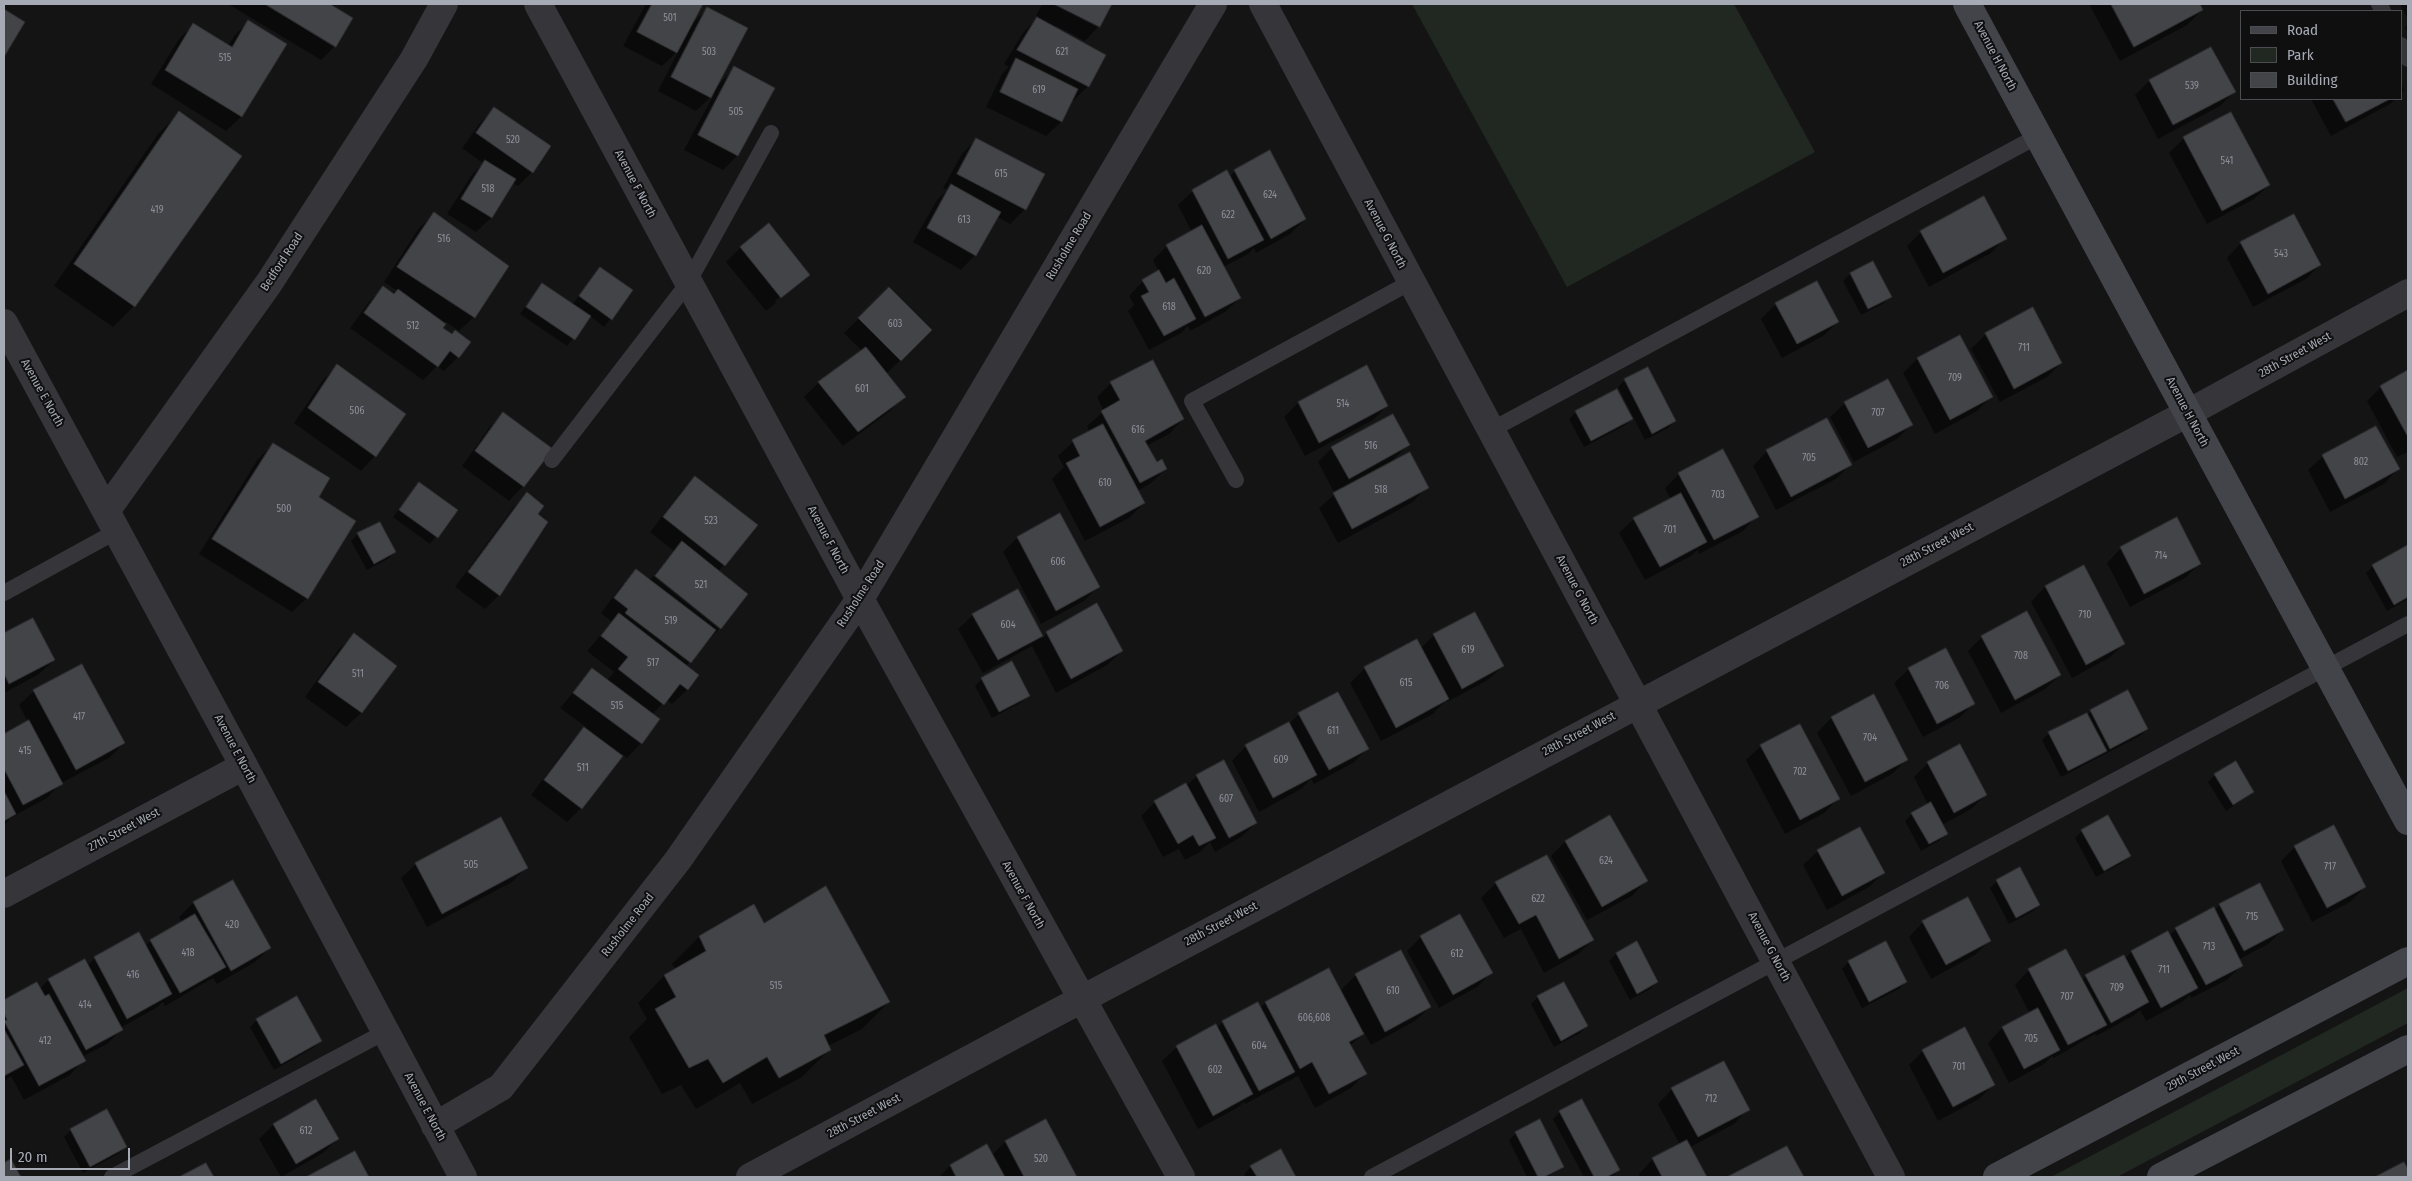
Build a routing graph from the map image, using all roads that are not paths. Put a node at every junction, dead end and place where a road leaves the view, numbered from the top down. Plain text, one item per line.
1 (444, 4) edge
2 (538, 4) edge
3 (1213, 4) edge
4 (1262, 4) edge
5 (1967, 4) edge
6 (2402, 47) edge
7 (2408, 59) edge
8 (771, 133) dead end
9 (2038, 136) junction
10 (1411, 282) junction
11 (688, 283) junction
12 (2408, 292) edge
13 (4, 323) edge
14 (2188, 413) junction
15 (1491, 430) junction
16 (552, 460) dead end
17 (1236, 480) dead end
18 (111, 521) junction
19 (4, 593) edge
20 (860, 599) junction
21 (2408, 624) edge
22 (2326, 668) junction
23 (1637, 703) junction
24 (244, 766) junction
25 (2408, 821) edge
26 (4, 894) edge
27 (2408, 961) edge
28 (1777, 962) junction
29 (1081, 999) junction
30 (385, 1032) junction
31 (2408, 1049) edge
32 (435, 1126) junction
33 (112, 1177) edge
34 (463, 1177) edge
35 (750, 1177) edge
36 (1181, 1177) edge
37 (1372, 1177) edge
38 (1891, 1177) edge
39 (1997, 1177) edge
40 (2161, 1177) edge

1 - 18 street, Bedford Road
2 - 11 street, Avenue F North
3 - 20 street, Rusholme Road
4 - 10 street, Avenue G North
5 - 9 street, Avenue H North
6 - 7 lane
8 - 11 lane
9 - 14 street, Avenue H North
9 - 15 lane
10 - 15 street, Avenue G North
10 - 17 lane
11 - 16 lane
11 - 20 street, Avenue F North
12 - 14 street, 28th Street West
13 - 18 street, Avenue E North
14 - 22 street, Avenue H North
14 - 23 street, 28th Street West
15 - 23 street, Avenue G North
18 - 19 lane
18 - 24 street, Avenue E North
20 - 29 street, Avenue F North
20 - 32 street, Rusholme Road
21 - 22 lane
22 - 25 street, Avenue H North
22 - 28 lane
23 - 28 street, Avenue G North
23 - 29 street, 28th Street West
24 - 26 street, 27th Street West
24 - 30 street, Avenue E North
27 - 39 street, 29th Street West
28 - 37 lane
28 - 38 street, Avenue G North
29 - 35 street, 28th Street West
29 - 36 street, Avenue F North
30 - 32 street, Avenue E North
30 - 33 lane
31 - 40 street
32 - 34 street, Avenue E North

